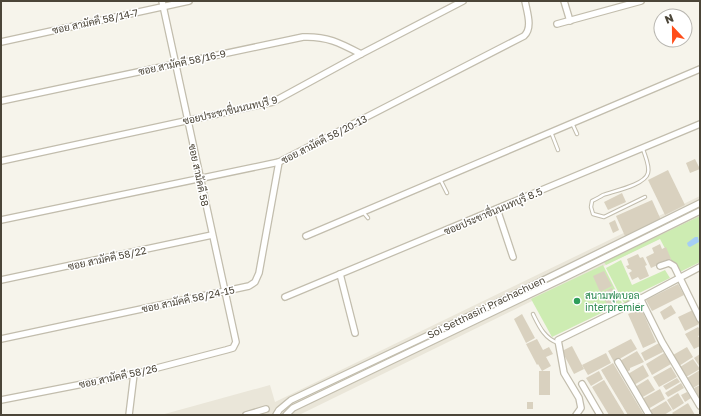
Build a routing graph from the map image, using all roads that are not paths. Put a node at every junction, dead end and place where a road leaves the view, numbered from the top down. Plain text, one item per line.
1 (189, 1) edge
2 (463, 1) edge
3 (525, 1) edge
4 (564, 1) edge
5 (640, 1) edge
6 (163, 4) edge
7 (570, 21) junction
8 (557, 24) dead end
9 (1, 42) edge
10 (361, 54) junction
11 (176, 63) junction
12 (700, 69) edge
13 (1, 101) edge
14 (188, 120) junction
15 (572, 123) junction
16 (700, 124) edge
17 (551, 132) junction
18 (578, 134) dead end
19 (643, 148) junction
20 (558, 150) dead end
21 (1, 161) edge
22 (279, 162) junction
23 (200, 178) junction
24 (440, 179) junction
25 (447, 193) dead end
26 (645, 197) dead end
27 (700, 203) edge
28 (497, 209) junction
29 (700, 211) edge
30 (363, 212) junction
31 (368, 218) dead end
32 (1, 220) edge
33 (212, 236) junction
34 (306, 236) dead end
35 (513, 257) dead end
36 (660, 266) dead end
37 (700, 267) edge
38 (340, 274) junction
39 (680, 277) junction
40 (1, 280) edge
41 (225, 291) junction
42 (285, 297) dead end
43 (640, 298) junction
44 (533, 314) dead end
45 (700, 319) edge
46 (355, 333) dead end
47 (1, 340) edge
48 (558, 343) junction
49 (233, 348) joint
50 (618, 362) dead end
51 (134, 374) junction
52 (582, 384) dead end
53 (1, 400) edge
54 (699, 402) edge
55 (266, 410) dead end
56 (129, 415) edge
57 (246, 415) edge
58 (276, 415) edge
59 (286, 415) edge
60 (576, 415) edge
61 (600, 415) edge
62 (649, 415) edge

1 - 6 street, ซอย สามัคคี 58/14-7
2 - 10 street, ซอยประชาชื่นนนทบุรี 9
3 - 22 street, ซอย สามัคคี 58/20-13
4 - 7 street
5 - 7 street
6 - 9 street, ซอย สามัคคี 58/14-7
6 - 11 street, ซอย สามัคคี 58
7 - 8 street
10 - 11 street, ซอย สามัคคี 58/16-9
10 - 14 street, ซอยประชาชื่นนนทบุรี 9
11 - 13 street, ซอย สามัคคี 58/16-9
11 - 14 street, ซอย สามัคคี 58
12 - 15 street
14 - 21 street, ซอยประชาชื่นนนทบุรี 9
14 - 23 street, ซอย สามัคคี 58
15 - 17 street
15 - 18 lane
16 - 19 street, ซอยประชาชื่นนนทบุรี 8.5
17 - 20 lane
17 - 24 street
19 - 26 lane
19 - 28 street, ซอยประชาชื่นนนทบุรี 8.5
22 - 23 street, ซอย สามัคคี 58/20-13
22 - 41 street, ซอย สามัคคี 58/24-15
23 - 32 street, ซอย สามัคคี 58/20-13
23 - 33 street, ซอย สามัคคี 58
24 - 25 lane
24 - 30 street
27 - 58 street, Soi Setthasiri Prachachuen
28 - 35 street
28 - 38 street, ซอยประชาชื่นนนทบุรี 8.5
29 - 59 street, Soi Setthasiri Prachachuen
30 - 31 lane
30 - 34 street
33 - 40 street, ซอย สามัคคี 58/22
33 - 41 street, ซอย สามัคคี 58
36 - 39 street
37 - 39 street
38 - 42 street, ซอยประชาชื่นนนทบุรี 8.5
38 - 46 street
39 - 43 street
39 - 45 street
41 - 47 street, ซอย สามัคคี 58/24-15
41 - 49 street, ซอย สามัคคี 58
43 - 48 street
43 - 54 street
44 - 48 lane
48 - 60 street
49 - 51 street, ซอย สามัคคี 58/26
50 - 62 street
51 - 53 street, ซอย สามัคคี 58/26
51 - 56 street
52 - 61 street
55 - 57 street

